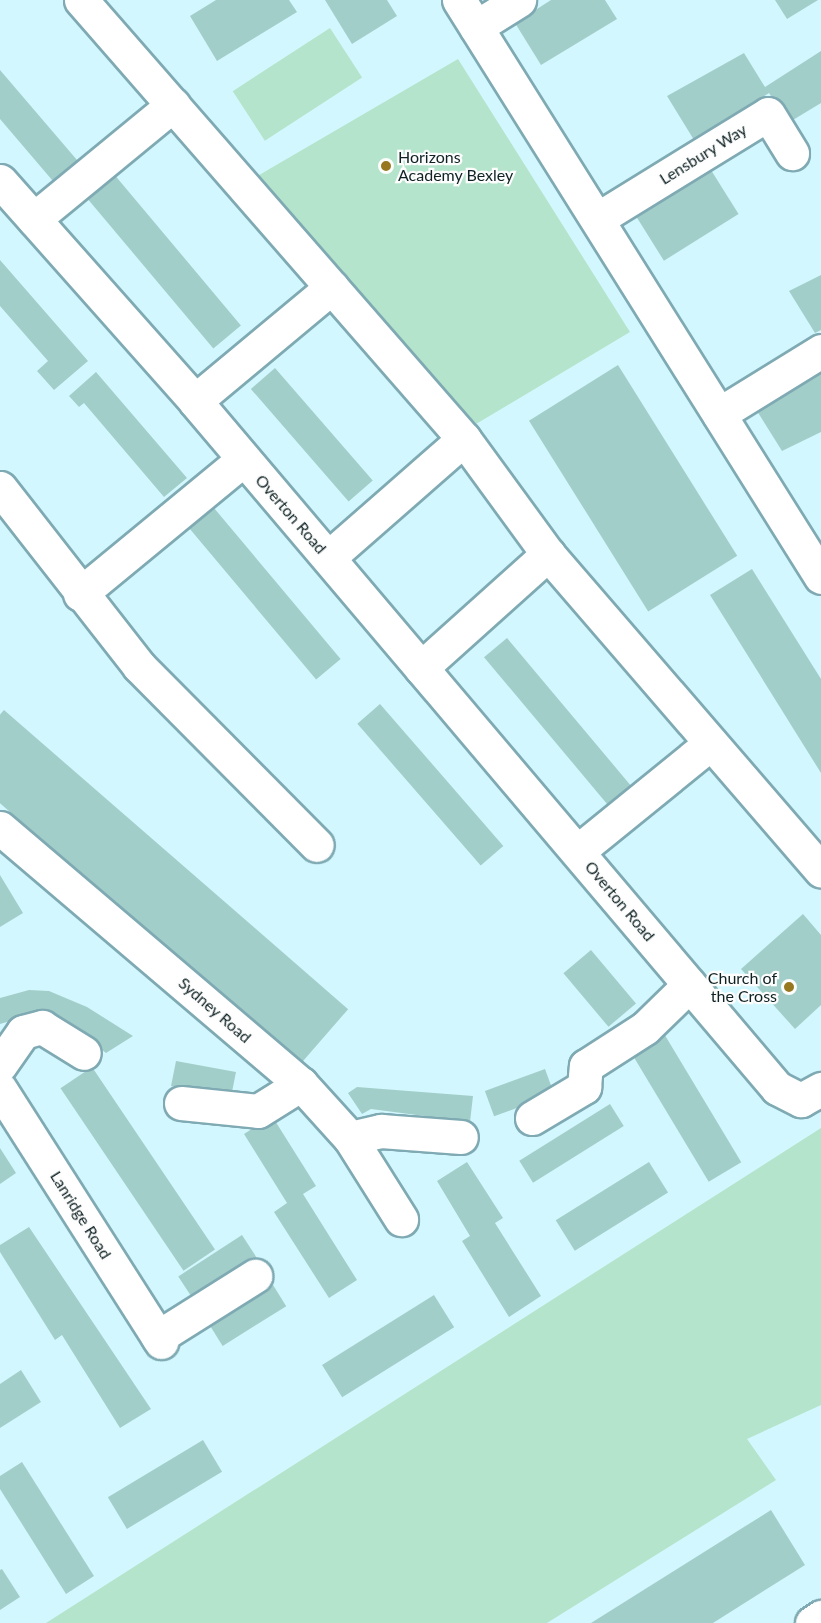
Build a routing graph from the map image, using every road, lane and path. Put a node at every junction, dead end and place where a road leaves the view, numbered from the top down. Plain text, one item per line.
1 (81, 0) edge
2 (519, 0) edge
3 (467, 13) edge
4 (173, 105) junction
5 (792, 153) dead end
6 (0, 181) edge
7 (599, 218) junction
8 (34, 219) junction
9 (332, 287) junction
10 (821, 351) edge
11 (195, 401) junction
12 (719, 414) junction
13 (464, 439) junction
14 (244, 459) junction
15 (0, 488) edge
16 (548, 554) junction
17 (329, 557) junction
18 (821, 578) edge
19 (80, 594) junction
20 (421, 668) junction
21 (711, 743) junction
22 (0, 828) edge
23 (317, 845) dead end
24 (578, 850) junction
25 (821, 870) edge
26 (689, 985) junction
27 (84, 1053) dead end
28 (0, 1065) edge
29 (301, 1084) junction
30 (0, 1089) edge
31 (821, 1089) edge
32 (181, 1103) dead end
33 (532, 1118) dead end
34 (461, 1137) dead end
35 (350, 1138) junction
36 (401, 1219) dead end
37 (255, 1276) dead end
38 (821, 1617) edge
39 (812, 1623) edge

1 - 4 street
2 - 3 street
3 - 7 street
4 - 8 street
4 - 9 street
5 - 7 street, Lensbury Way
6 - 8 street, Overton Road
7 - 12 street
8 - 11 street, Overton Road
9 - 11 street
9 - 13 street
10 - 12 street
11 - 14 street, Overton Road
12 - 18 street
13 - 16 street
13 - 17 street
14 - 17 street, Overton Road
14 - 19 street
15 - 19 street
16 - 20 street
16 - 21 street
17 - 20 street, Overton Road
19 - 23 street
20 - 24 street, Overton Road
21 - 24 street, Overton Road
21 - 25 street
22 - 29 street, Sydney Road
24 - 26 street, Overton Road
26 - 31 street, Overton Road
26 - 33 street
27 - 28 street
29 - 32 street
29 - 35 street, Sydney Road
30 - 37 street, Lanridge Road
34 - 35 street
35 - 36 street, Sydney Road
38 - 39 street

